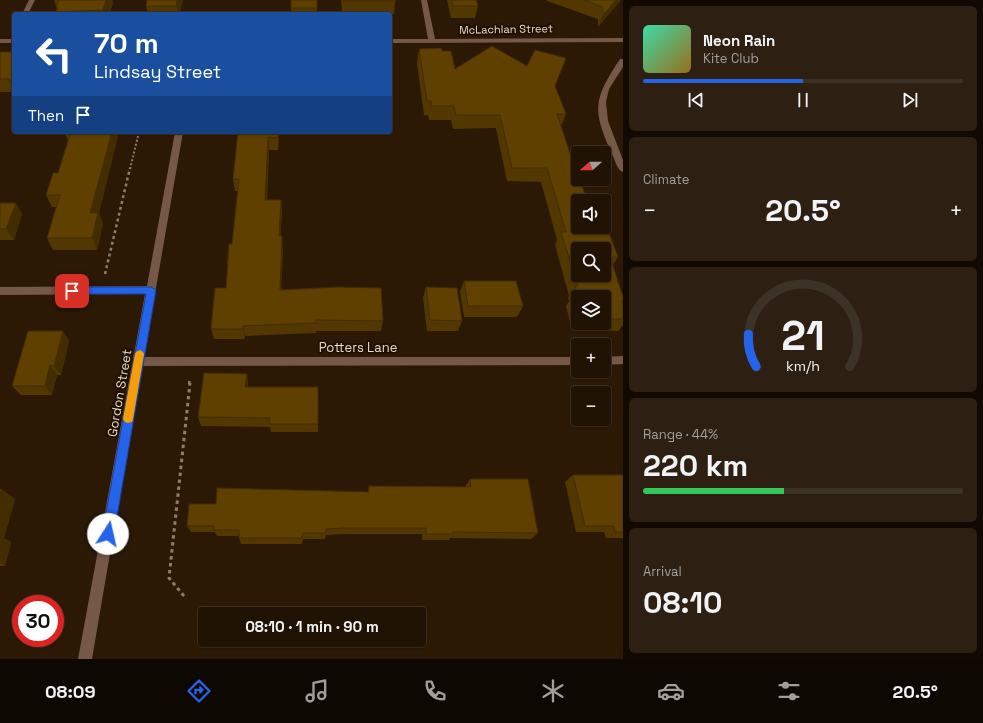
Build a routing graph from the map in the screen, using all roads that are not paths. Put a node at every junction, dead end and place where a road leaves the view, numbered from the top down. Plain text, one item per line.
1 (32, 0) edge
2 (424, 0) edge
3 (26, 12) edge
4 (12, 40) edge
5 (623, 40) edge
6 (0, 41) edge
7 (392, 41) edge
8 (432, 41) junction
9 (623, 61) edge
10 (180, 134) edge
11 (623, 169) edge
12 (151, 290) junction
13 (0, 292) edge
14 (611, 360) edge
15 (623, 360) edge
16 (571, 361) edge
17 (138, 362) junction
18 (85, 659) edge

1 - 3 street
2 - 8 street
4 - 6 street
5 - 8 street, McLachlan Street
7 - 8 street, McLachlan Street
9 - 11 street
10 - 12 street, Gordon Street
12 - 13 street
12 - 17 street, Gordon Street
14 - 15 street
16 - 17 street, Potters Lane
17 - 18 street, Gordon Street

